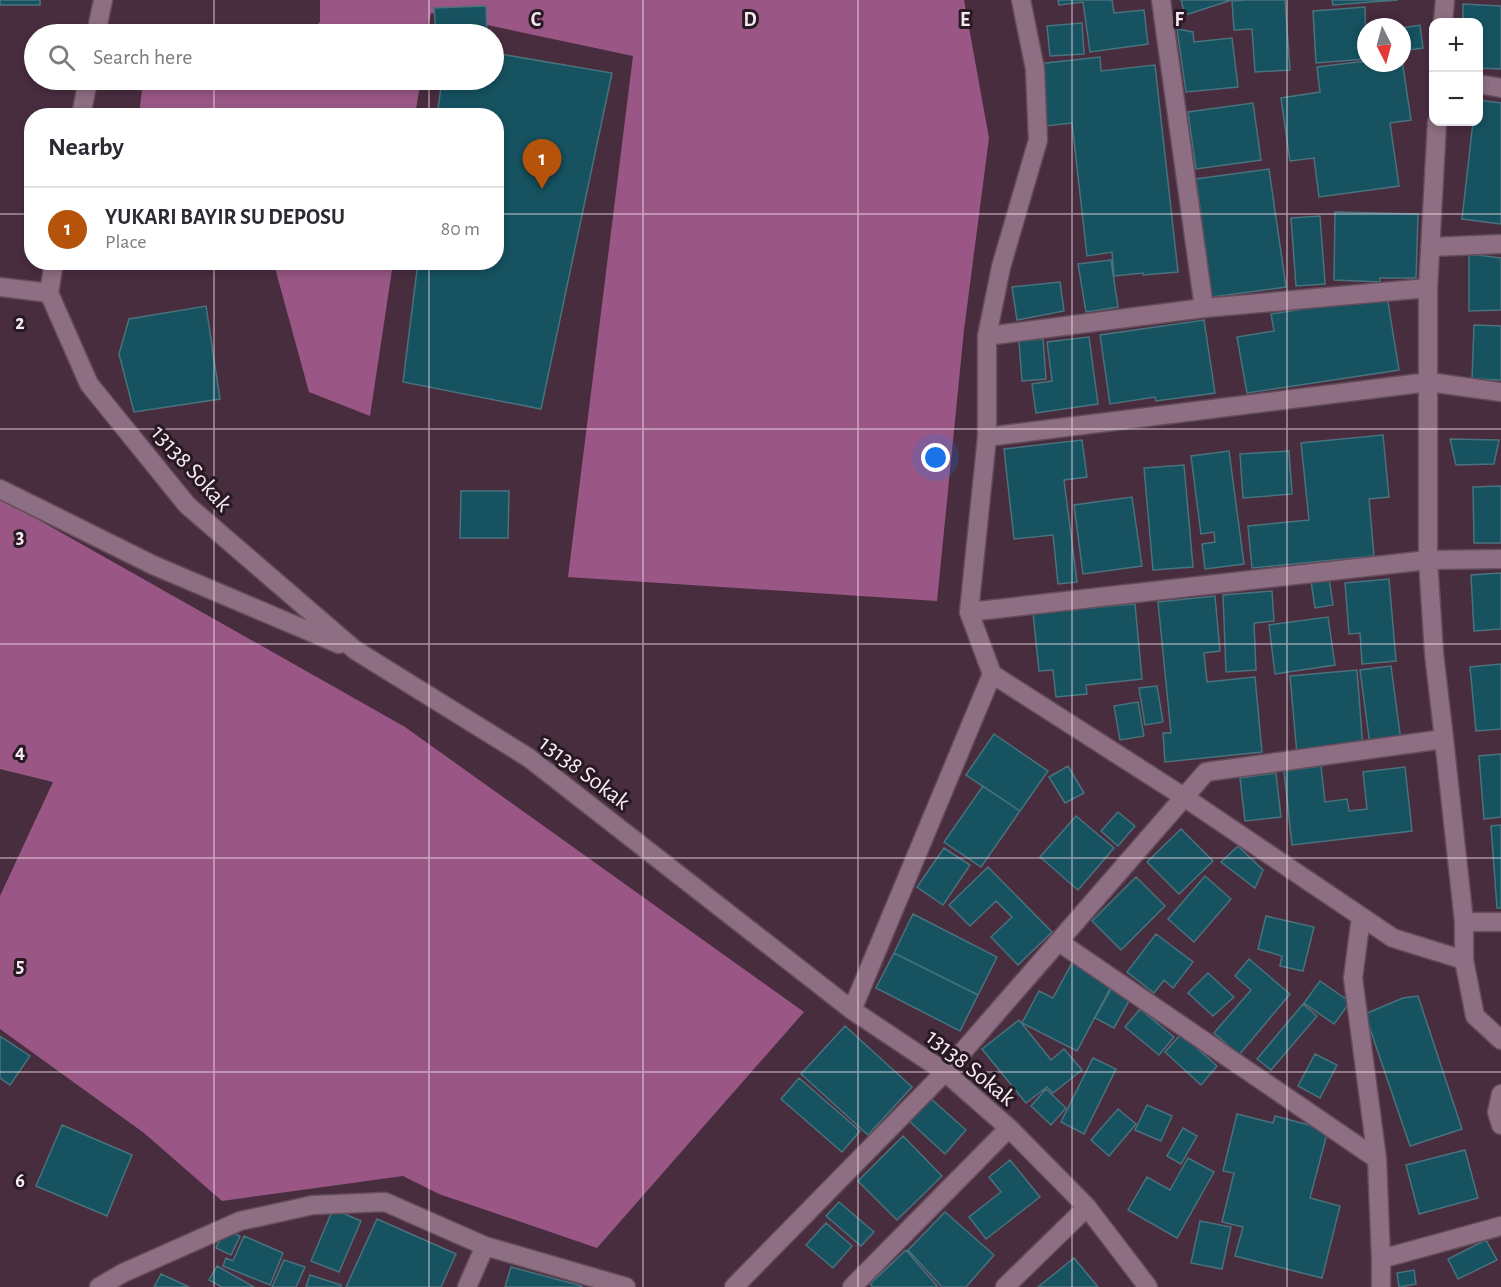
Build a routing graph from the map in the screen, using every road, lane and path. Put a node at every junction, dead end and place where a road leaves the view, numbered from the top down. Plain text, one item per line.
1 (102, 0) edge
2 (1021, 0) edge
3 (1161, 0) edge
4 (1445, 0) edge
5 (1443, 18) edge
6 (98, 24) edge
7 (1483, 85) edge
8 (1501, 88) edge
9 (86, 90) edge
10 (83, 108) edge
11 (1437, 126) edge
12 (1501, 244) edge
13 (1430, 247) junction
14 (53, 270) edge
15 (0, 287) edge
16 (1428, 288) junction
17 (49, 292) junction
18 (1204, 308) junction
19 (987, 336) junction
20 (1429, 382) junction
21 (1501, 392) edge
22 (987, 437) junction
23 (0, 489) edge
24 (1501, 559) edge
25 (1428, 560) junction
26 (969, 612) junction
27 (355, 650) junction
28 (992, 674) junction
29 (1444, 740) junction
30 (1184, 797) junction
31 (1361, 918) junction
32 (1464, 922) junction
33 (1501, 922) edge
34 (1059, 942) junction
35 (1464, 960) junction
36 (852, 1010) junction
37 (1501, 1040) edge
38 (945, 1072) junction
39 (1501, 1094) edge
40 (1501, 1125) edge
41 (1009, 1128) junction
42 (1377, 1159) junction
43 (1087, 1207) junction
44 (1501, 1226) edge
45 (485, 1246) junction
46 (1381, 1259) junction
47 (99, 1287) edge
48 (467, 1287) edge
49 (626, 1287) edge
50 (734, 1287) edge
51 (852, 1287) edge
52 (1005, 1287) edge
53 (1149, 1287) edge
54 (1381, 1287) edge

1 - 6 street
2 - 19 street
3 - 18 street
4 - 5 street
7 - 8 street
9 - 10 street
11 - 13 street
12 - 13 street
13 - 16 street
14 - 17 street
15 - 17 street
16 - 18 street
16 - 20 street
17 - 27 street, 13138 Sokak
18 - 19 street
19 - 22 street
20 - 21 street
20 - 22 street
20 - 25 street
22 - 26 street
23 - 27 street
24 - 25 street
25 - 26 street
25 - 29 street
26 - 28 street
27 - 36 street, 13138 Sokak
28 - 30 street
28 - 36 street
29 - 30 street
29 - 32 street
30 - 31 street
30 - 34 street
31 - 35 street
31 - 42 street
32 - 33 street
32 - 35 street
34 - 38 street
34 - 42 street
35 - 37 street
36 - 38 street, 13138 Sokak
38 - 41 street, 13138 Sokak
38 - 50 street
39 - 40 street
41 - 43 street, 13138 Sokak
41 - 51 street
42 - 46 street
43 - 52 street
43 - 53 street, 13138 Sokak
44 - 46 street
45 - 47 street
45 - 48 street
45 - 49 street
46 - 54 street

